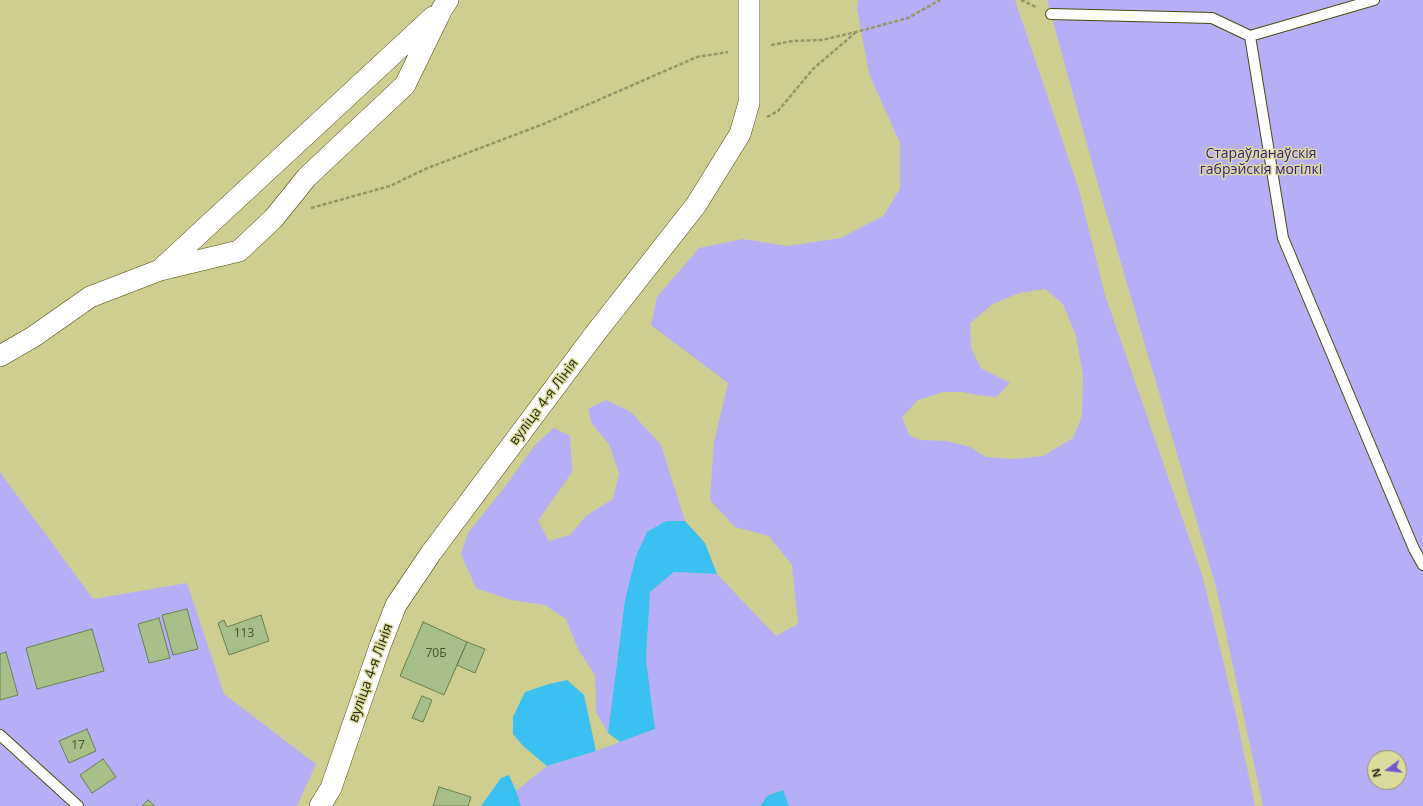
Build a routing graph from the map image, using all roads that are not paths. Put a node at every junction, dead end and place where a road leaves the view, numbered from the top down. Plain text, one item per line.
1 (749, 0) edge
2 (1374, 0) edge
3 (445, 5) edge
4 (1051, 14) dead end
5 (1250, 36) junction
6 (160, 270) junction
7 (0, 356) edge
8 (1423, 565) edge
9 (0, 735) edge
10 (78, 806) edge
11 (320, 806) edge

1 - 11 street, вуліца 4-я Лінія
2 - 5 lane
3 - 6 street
3 - 6 street
4 - 5 lane
5 - 8 lane
6 - 7 street
9 - 10 lane

